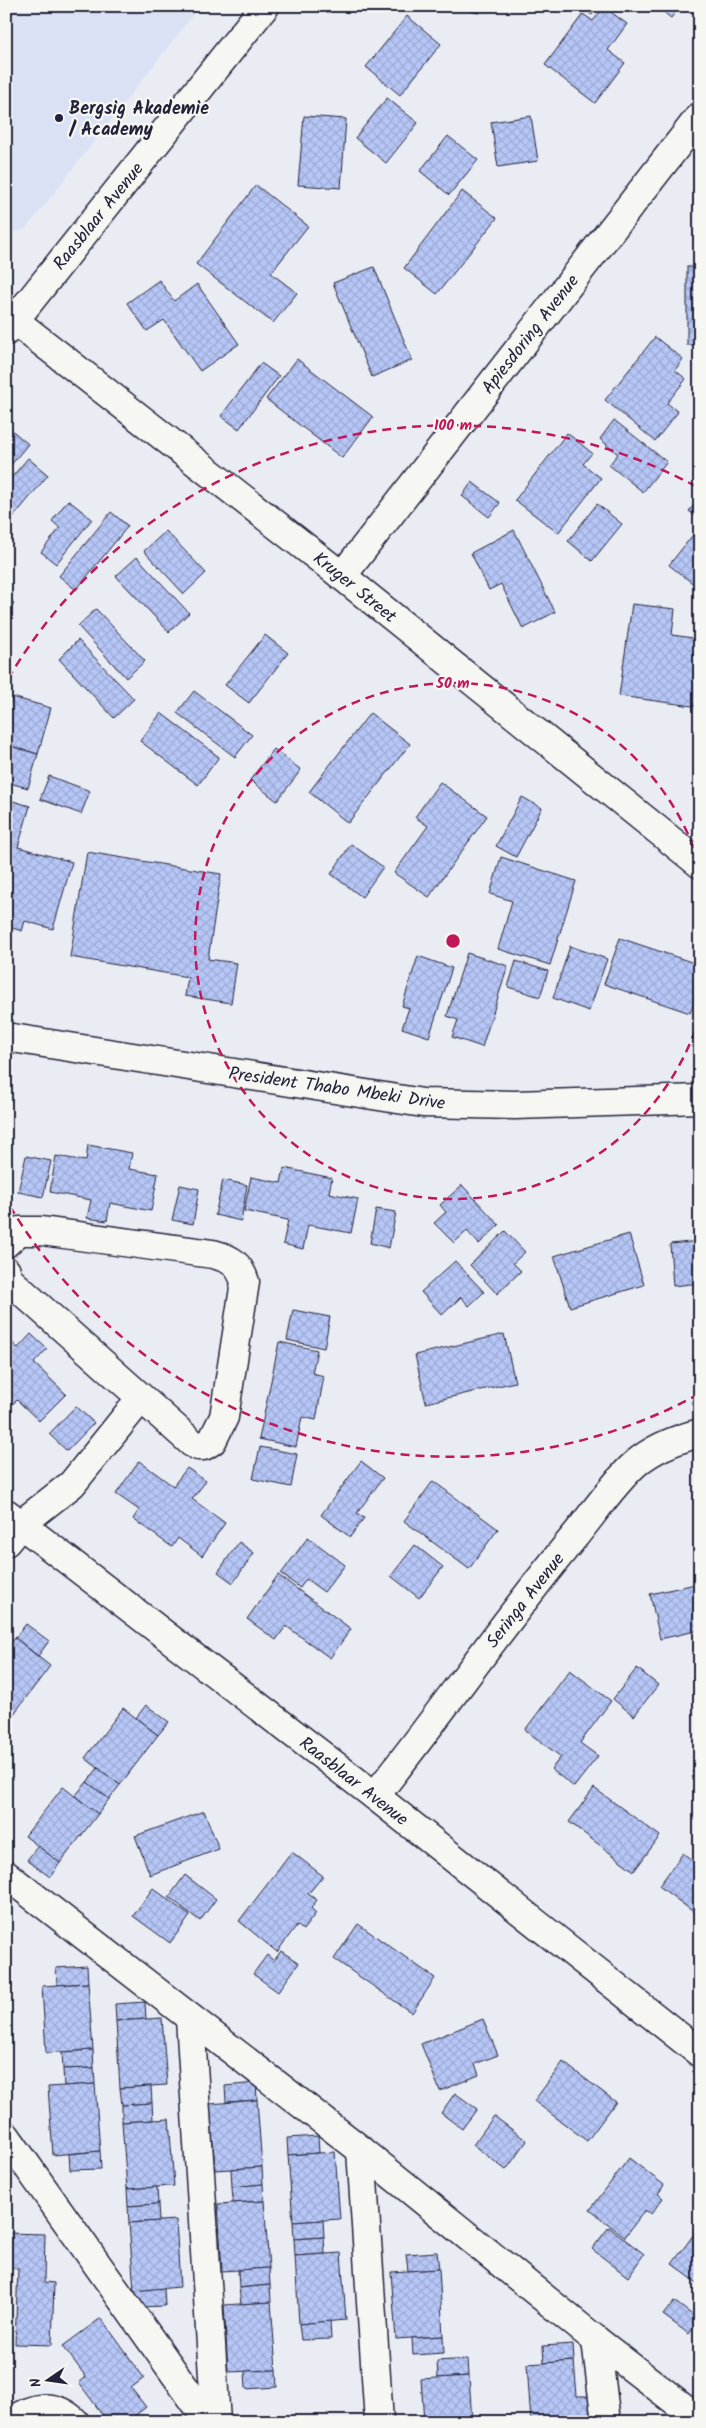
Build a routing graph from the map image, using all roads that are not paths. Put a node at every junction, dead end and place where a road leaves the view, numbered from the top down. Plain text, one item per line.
1 (265, 6) edge
2 (700, 116) edge
3 (9, 322) edge
4 (342, 576) junction
5 (700, 864) edge
6 (6, 1037) edge
7 (700, 1099) edge
8 (6, 1243) edge
9 (6, 1271) edge
10 (141, 1398) junction
11 (700, 1433) edge
12 (11, 1526) edge
13 (374, 1796) junction
14 (6, 1875) edge
15 (190, 2019) junction
16 (700, 2053) edge
17 (6, 2136) edge
18 (361, 2150) junction
19 (596, 2340) junction
20 (700, 2420) edge
21 (11, 2422) edge
22 (74, 2422) edge
23 (209, 2422) edge
24 (216, 2422) edge
25 (379, 2422) edge
26 (606, 2422) edge

1 - 3 street, Raasblaar Avenue
2 - 4 street, Apiesdoring Avenue
3 - 4 street, Kruger Street
4 - 5 street, Kruger Street
6 - 7 street, President Thabo Mbeki Drive
8 - 10 street
9 - 10 street
10 - 12 street
11 - 13 street, Seringa Avenue
12 - 13 street, Raasblaar Avenue
13 - 16 street, Raasblaar Avenue
14 - 15 street
15 - 18 street
15 - 24 street
17 - 23 street
18 - 19 street
18 - 25 street
19 - 20 street
19 - 26 street
21 - 22 street

